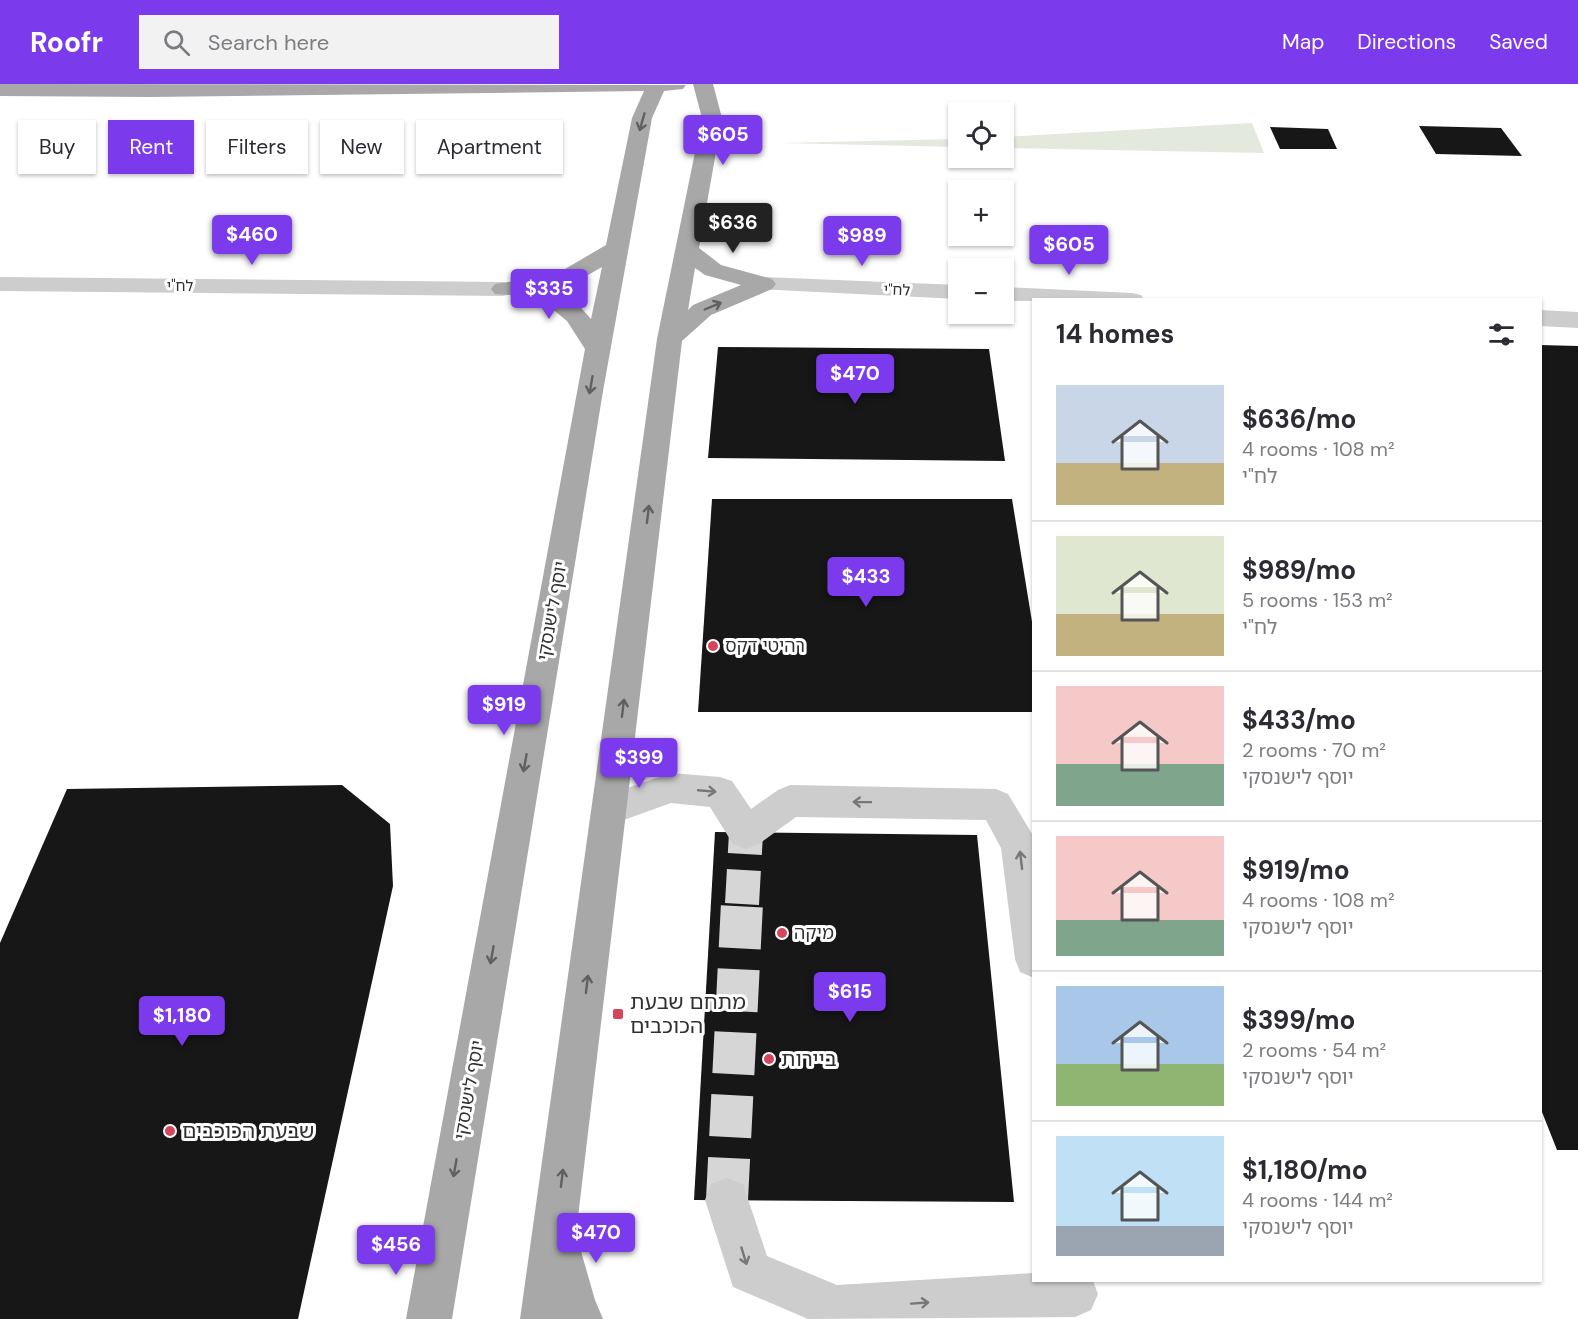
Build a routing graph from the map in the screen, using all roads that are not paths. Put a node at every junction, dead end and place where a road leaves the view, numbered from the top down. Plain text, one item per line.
1 (701, 84) edge
2 (657, 85) edge
3 (0, 90) edge
4 (616, 249) junction
5 (688, 251) junction
6 (0, 284) edge
7 (764, 284) junction
8 (503, 289) junction
9 (948, 292) edge
10 (1014, 294) edge
11 (1089, 298) edge
12 (1542, 318) edge
13 (1578, 320) edge
14 (670, 339) junction
15 (598, 349) junction
16 (610, 809) junction
17 (1032, 944) edge
18 (727, 1200) tunnel mouth
19 (555, 1228) junction
20 (439, 1260) junction
21 (1076, 1298) edge
22 (412, 1319) edge
23 (429, 1319) edge
24 (543, 1319) edge
25 (580, 1319) edge

1 - 2 main road
1 - 5 main road
2 - 3 main road
2 -> 4 main road, יוסף לישנסקי
4 - 8 main road
4 - 15 main road, יוסף לישנסקי
5 - 7 main road
5 - 14 main road
6 - 8 street, לח"י
7 - 9 street, לח"י
14 -> 7 main road
8 - 15 main road
10 - 11 street
12 - 13 street
16 -> 14 main road
15 -> 20 main road, יוסף לישנסקי
16 - 17 street
19 -> 16 main road
18 -> 21 street
19 - 24 main road
19 - 25 main road
20 - 22 main road
20 - 23 main road, יוסף לישנסקי

